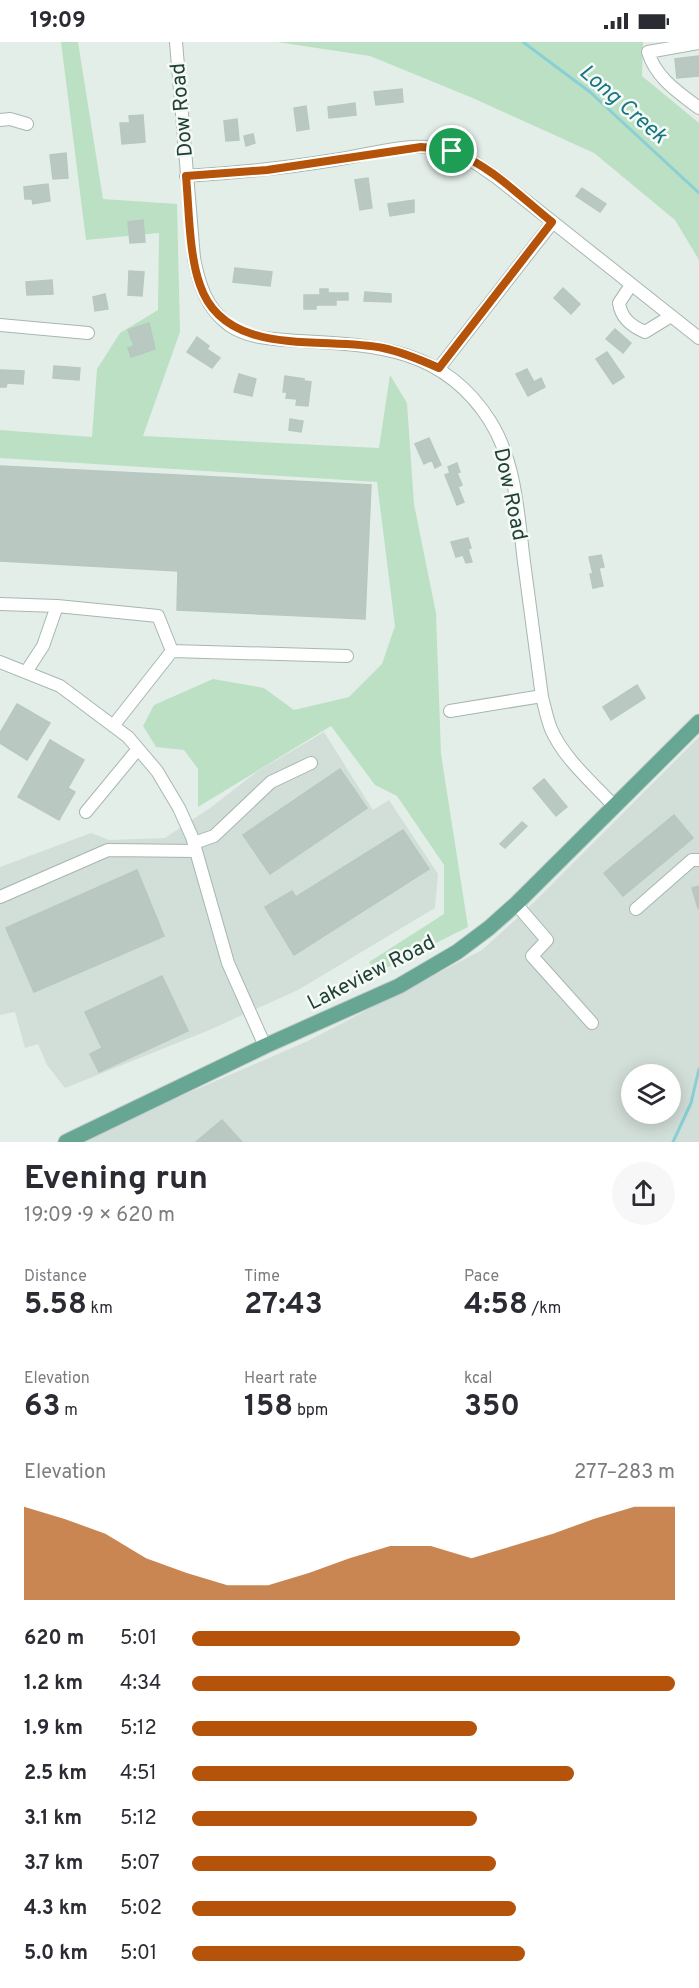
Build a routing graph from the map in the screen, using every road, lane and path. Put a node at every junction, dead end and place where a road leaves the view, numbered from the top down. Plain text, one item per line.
1 (176, 42) edge
2 (699, 43) edge
3 (699, 108) edge
4 (0, 120) edge
5 (27, 124) dead end
6 (186, 176) junction
7 (552, 222) junction
8 (631, 285) junction
9 (671, 316) junction
10 (0, 325) edge
11 (88, 333) dead end
12 (699, 338) edge
13 (439, 368) junction
14 (0, 604) edge
15 (57, 606) junction
16 (172, 651) junction
17 (347, 656) dead end
18 (0, 662) edge
19 (26, 672) junction
20 (542, 696) junction
21 (450, 711) dead end
22 (699, 722) edge
23 (113, 726) junction
24 (138, 749) junction
25 (311, 763) dead end
26 (614, 806) junction
27 (86, 812) dead end
28 (195, 847) junction
29 (699, 860) edge
30 (0, 897) edge
31 (516, 903) junction
32 (636, 909) dead end
33 (592, 1023) dead end
34 (265, 1046) junction
35 (66, 1142) edge

1 - 6 street, Dow Road
2 - 3 street
4 - 5 street
6 - 7 street
6 - 13 street, Dow Road
7 - 8 street
7 - 13 street
8 - 9 street
8 - 9 street
9 - 12 street
10 - 11 street
13 - 20 street, Dow Road
14 - 15 street
15 - 16 street
15 - 19 street
16 - 17 street
16 - 23 street
18 - 19 street
19 - 23 street
20 - 21 street
20 - 26 street, Dow Road
22 - 26 main road, Lakeview Road
23 - 24 street
24 - 27 street
24 - 28 street
25 - 28 street
26 - 31 main road, Lakeview Road
28 - 30 street
28 - 34 street
29 - 32 street
31 - 33 street
31 - 34 main road, Lakeview Road
34 - 35 main road, Lakeview Road

